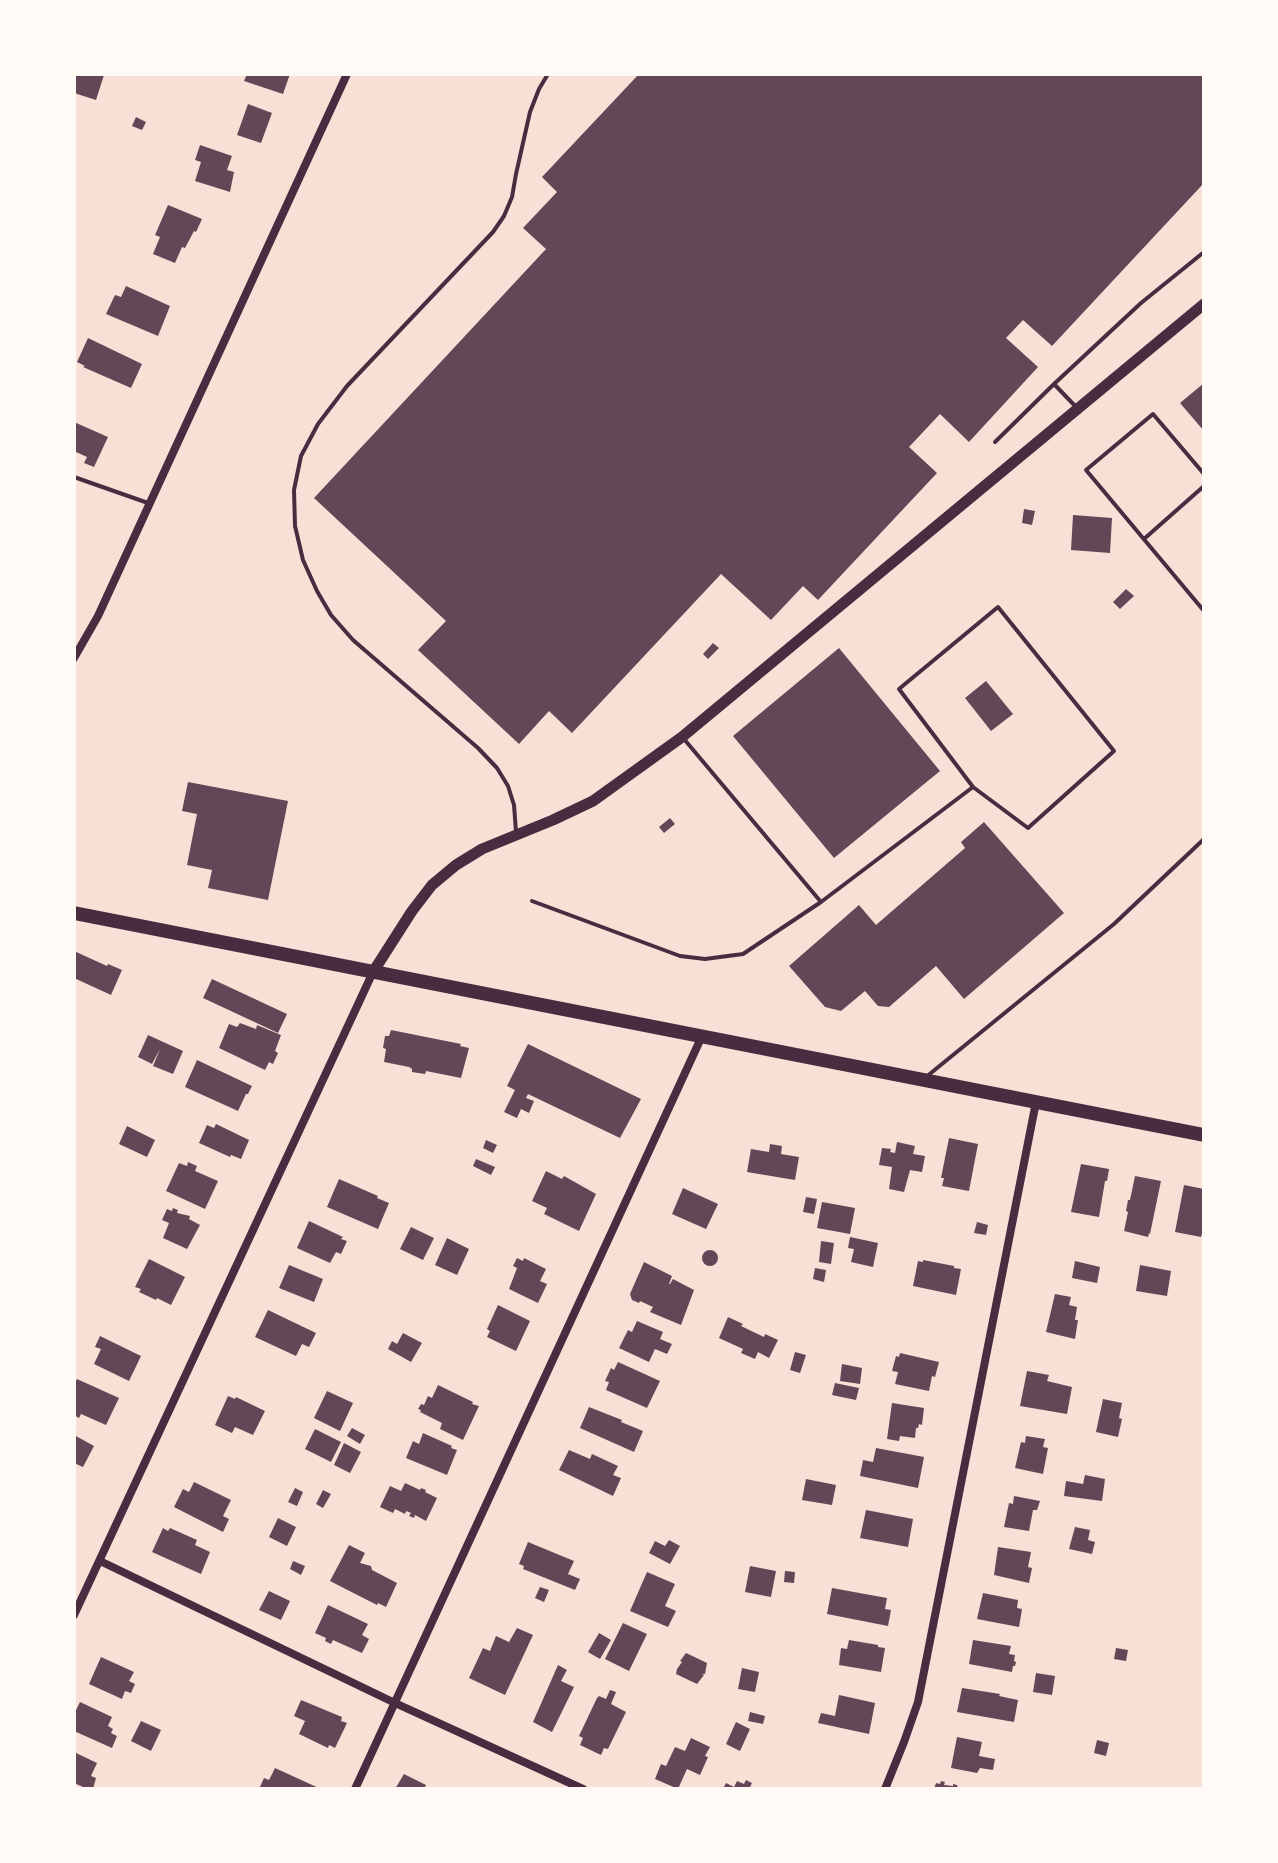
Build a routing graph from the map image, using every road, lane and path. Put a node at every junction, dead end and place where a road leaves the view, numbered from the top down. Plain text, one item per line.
1 (347, 74) edge
2 (548, 74) edge
3 (1204, 252) edge
4 (1204, 304) edge
5 (1054, 384) junction
6 (1078, 409) junction
7 (995, 442) dead end
8 (1204, 474) edge
9 (74, 477) edge
10 (1204, 486) edge
11 (150, 503) junction
12 (1144, 539) junction
13 (1204, 611) edge
14 (74, 658) edge
15 (682, 737) junction
16 (973, 787) junction
17 (516, 835) junction
18 (1204, 839) edge
19 (532, 901) dead end
20 (821, 902) junction
21 (74, 913) edge
22 (373, 972) junction
23 (702, 1036) junction
24 (922, 1080) junction
25 (1036, 1102) junction
26 (1204, 1135) edge
27 (100, 1561) junction
28 (74, 1615) edge
29 (395, 1703) junction
30 (355, 1789) edge
31 (583, 1789) edge
32 (885, 1789) edge

1 - 11 street
2 - 17 lane
3 - 5 lane
4 - 6 street
5 - 6 lane
5 - 7 lane
6 - 15 street
8 - 12 lane
9 - 11 lane
10 - 12 lane
11 - 14 street
12 - 13 lane
15 - 17 street
15 - 20 lane
16 - 16 lane
16 - 20 lane
17 - 22 street
18 - 24 lane
19 - 20 lane
21 - 22 main road
22 - 23 main road
22 - 27 street
23 - 24 main road
23 - 29 street
24 - 25 main road
25 - 26 main road
25 - 32 street
27 - 28 street
27 - 29 street
29 - 30 street
29 - 31 street

